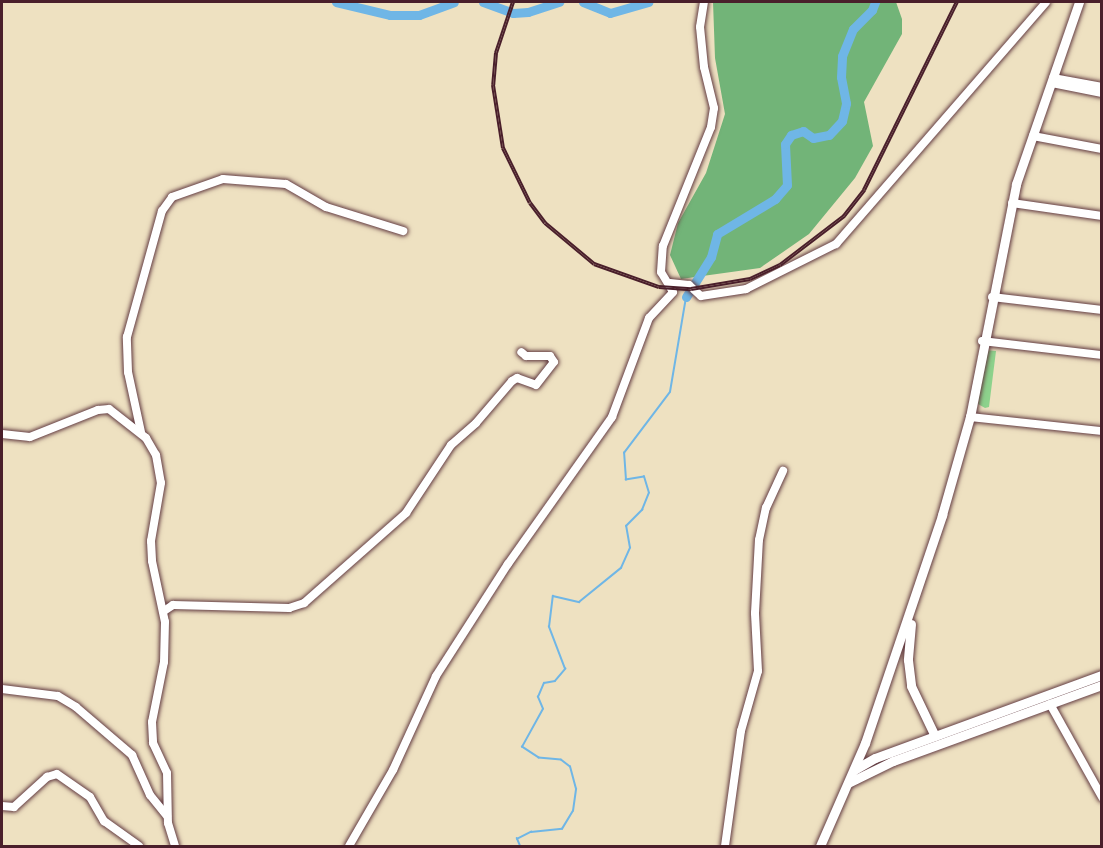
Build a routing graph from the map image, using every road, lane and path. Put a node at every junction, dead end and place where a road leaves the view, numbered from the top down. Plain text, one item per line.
1 (704, 2) edge
2 (1046, 2) edge
3 (1079, 2) edge
4 (1053, 80) junction
5 (1101, 87) edge
6 (1101, 93) edge
7 (1034, 136) junction
8 (1101, 149) edge
9 (1012, 203) junction
10 (1101, 216) edge
11 (403, 231) dead end
12 (670, 283) junction
13 (992, 297) junction
14 (1101, 310) edge
15 (982, 341) junction
16 (521, 352) dead end
17 (1101, 356) edge
18 (970, 417) junction
19 (1101, 431) edge
20 (141, 433) junction
21 (2, 434) edge
22 (783, 471) dead end
23 (913, 607) junction
24 (164, 611) junction
25 (1101, 675) edge
26 (1101, 685) edge
27 (2, 688) edge
28 (1050, 704) junction
29 (935, 736) junction
30 (854, 770) junction
31 (848, 783) junction
32 (1101, 797) edge
33 (2, 806) edge
34 (167, 816) junction
35 (139, 846) edge
36 (175, 846) edge
37 (349, 846) edge
38 (725, 846) edge
39 (820, 846) edge

1 - 12 street
2 - 12 street
3 - 4 main road
4 - 5 street
4 - 6 street
4 - 7 main road
7 - 8 street
7 - 9 main road
9 - 10 street
9 - 13 main road
11 - 20 street
12 - 37 street
13 - 14 street
13 - 15 main road
15 - 17 street
15 - 18 main road
16 - 24 street
18 - 19 street
18 - 23 main road
20 - 21 street
20 - 24 street
22 - 38 street
23 - 29 main road
23 - 30 main road
24 - 34 street
25 - 29 main road
26 - 28 main road
27 - 34 street
28 - 31 main road
28 - 32 street
29 - 30 main road
30 - 31 main road
31 - 39 main road
33 - 35 street
34 - 36 street

